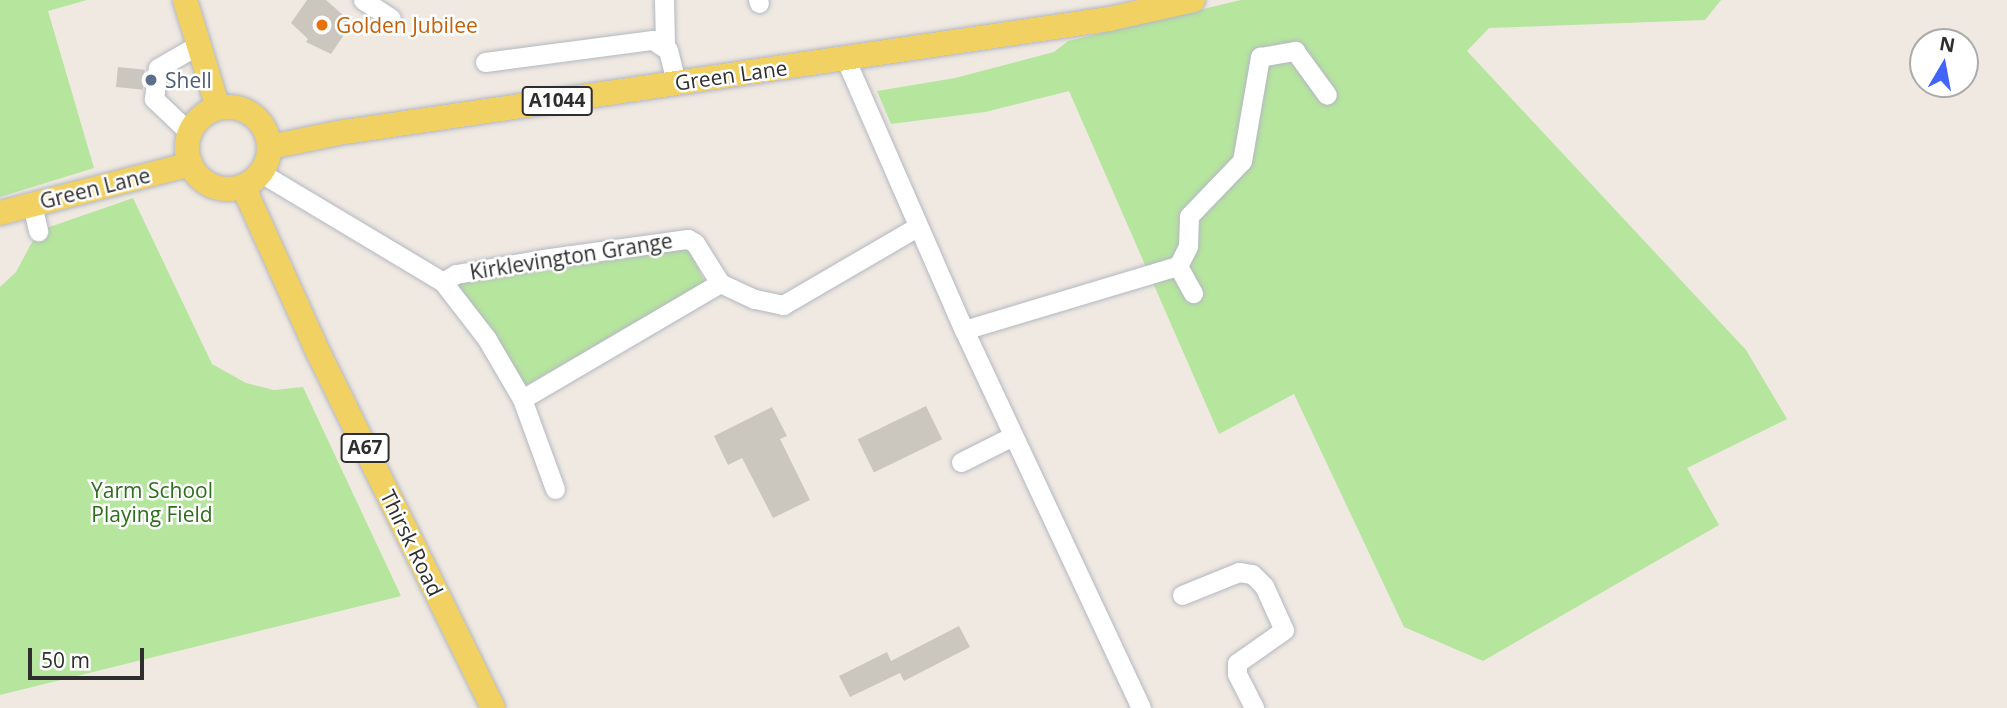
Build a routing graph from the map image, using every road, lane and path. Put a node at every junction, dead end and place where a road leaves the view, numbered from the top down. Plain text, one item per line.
1 (185, 0) edge
2 (664, 0) edge
3 (1192, 0) edge
4 (367, 1) edge
5 (391, 18) dead end
6 (198, 45) junction
7 (665, 45) junction
8 (845, 58) junction
9 (485, 62) dead end
10 (676, 83) junction
11 (1327, 95) dead end
12 (218, 108) junction
13 (190, 133) junction
14 (270, 147) junction
15 (191, 164) junction
16 (261, 180) junction
17 (32, 204) junction
18 (0, 213) edge
19 (917, 227) junction
20 (38, 231) dead end
21 (1178, 266) junction
22 (443, 282) junction
23 (720, 283) junction
24 (1193, 293) dead end
25 (964, 330) junction
26 (522, 399) junction
27 (1013, 436) junction
28 (961, 462) dead end
29 (555, 489) dead end
30 (1182, 595) dead end
31 (493, 708) edge
32 (1141, 708) edge
33 (1254, 708) edge

1 - 6 main road
2 - 7 street
3 - 8 main road, Green Lane / A1044
4 - 5 street
6 - 12 main road
6 - 13 street
7 - 9 street
7 - 10 street
8 - 10 main road, Green Lane / A1044
8 - 19 street
10 - 14 main road, Green Lane / A1044
11 - 21 street
12 - 13 main road
12 - 14 main road
13 - 15 main road
14 - 16 main road
15 - 16 main road
15 - 17 main road, Green Lane
16 - 22 street, Kirklevington Grange
16 - 31 main road, Thirsk Road / A67
17 - 18 main road, Green Lane
17 - 20 street
19 - 23 street
19 - 25 street
21 - 24 street
21 - 25 street
22 - 23 street, Kirklevington Grange
22 - 26 street, Kirklevington Grange
23 - 26 street
25 - 27 street
26 - 29 street, Kirklevington Grange
27 - 28 street
27 - 32 street
30 - 33 street

